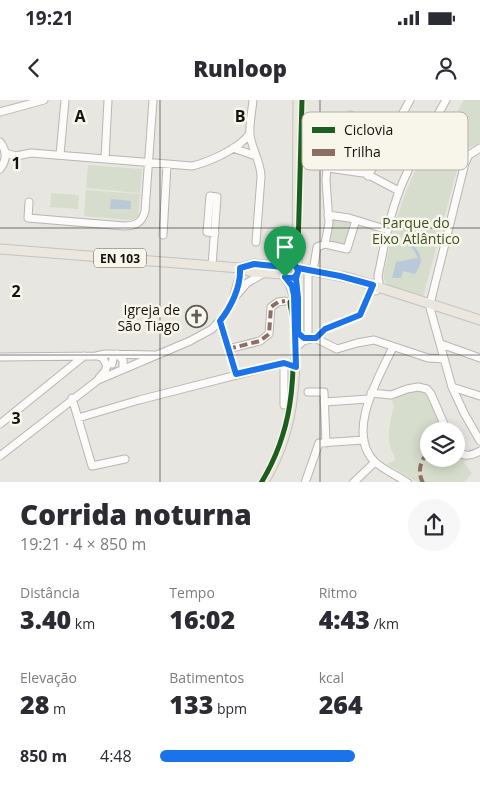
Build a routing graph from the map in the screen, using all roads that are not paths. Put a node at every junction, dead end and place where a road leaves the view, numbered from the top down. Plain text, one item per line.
1 (44, 100) edge
2 (65, 100) edge
3 (108, 100) edge
4 (153, 100) edge
5 (254, 100) edge
6 (293, 100) edge
7 (298, 100) edge
8 (410, 100) edge
9 (446, 100) edge
10 (0, 112) edge
11 (404, 112) edge
12 (439, 112) edge
13 (250, 133) junction
14 (0, 142) edge
15 (233, 148) junction
16 (480, 148) edge
17 (6, 153) junction
18 (21, 155) junction
19 (60, 155) junction
20 (468, 155) edge
21 (256, 156) junction
22 (105, 159) junction
23 (148, 163) junction
24 (167, 164) junction
25 (0, 168) edge
26 (328, 170) edge
27 (339, 170) edge
28 (360, 170) edge
29 (369, 170) edge
30 (409, 170) edge
31 (462, 170) edge
32 (366, 175) junction
33 (399, 191) junction
34 (29, 202) dead end
35 (328, 215) junction
36 (356, 220) junction
37 (388, 230) junction
38 (215, 233) junction
39 (163, 235) dead end
40 (256, 242) dead end
41 (325, 244) junction
42 (0, 249) edge
43 (212, 266) junction
44 (240, 268) junction
45 (284, 270) junction
46 (297, 271) junction
47 (264, 273) junction
48 (311, 273) junction
49 (373, 287) junction
50 (234, 298) junction
51 (285, 301) dead end
52 (430, 306) junction
53 (480, 320) edge
54 (220, 321) junction
55 (480, 324) edge
56 (298, 333) junction
57 (312, 338) junction
58 (441, 344) junction
59 (299, 345) junction
60 (393, 347) junction
61 (228, 349) junction
62 (117, 354) junction
63 (158, 355) junction
64 (84, 356) junction
65 (0, 357) edge
66 (101, 357) junction
67 (296, 357) junction
68 (480, 358) edge
69 (444, 359) junction
70 (284, 363) junction
71 (112, 364) junction
72 (296, 367) junction
73 (121, 369) junction
74 (236, 374) junction
75 (98, 380) junction
76 (452, 387) junction
77 (308, 392) dead end
78 (370, 396) junction
79 (480, 396) edge
80 (72, 398) junction
81 (324, 402) junction
82 (284, 405) dead end
83 (78, 418) junction
84 (443, 422) edge
85 (471, 423) junction
86 (0, 424) edge
87 (480, 426) edge
88 (364, 440) junction
89 (480, 441) edge
90 (326, 443) junction
91 (480, 451) edge
92 (465, 455) edge
93 (0, 456) edge
94 (125, 458) dead end
95 (375, 462) junction
96 (265, 482) edge
97 (305, 482) edge
98 (353, 482) edge
99 (408, 482) edge

1 - 10 street
2 - 19 street
3 - 22 street
4 - 23 street
5 - 13 street
6 - 45 main road
7 - 46 main road
8 - 11 street
9 - 12 street
13 - 15 street
13 - 21 street
14 - 17 street
15 - 21 street
15 - 24 street
16 - 20 street
17 - 18 street
17 - 25 street
18 - 19 street
18 - 25 street
19 - 22 street
21 - 40 street
22 - 23 street
23 - 24 street
23 - 34 street
24 - 39 street
26 - 35 street
27 - 32 street
28 - 32 street
29 - 32 street
30 - 33 street
31 - 52 street
32 - 33 street
33 - 37 street
35 - 36 street
35 - 41 street
36 - 37 street
36 - 41 street
37 - 49 street
38 - 38 street
38 - 43 street
41 - 48 street
42 - 43 main road, EN 103
43 - 44 main road, EN 103
44 - 45 main road, EN 103
44 - 47 main road, EN 103
44 - 50 street
45 - 46 main road, EN 103
45 - 46 main road, EN 103
45 - 47 main road, EN 103
45 - 67 main road
46 - 48 main road, EN 103
46 - 56 main road
47 - 50 street
48 - 49 main road, EN 103
48 - 57 street
49 - 52 main road, EN 103
49 - 57 street
50 - 54 street
51 - 61 street
52 - 53 main road, EN 103
52 - 55 main road, EN 103
52 - 58 street
54 - 61 street
54 - 63 street
56 - 57 street
56 - 59 main road
57 - 59 street
57 - 60 street
58 - 68 street
58 - 69 street
59 - 96 main road
60 - 69 street
60 - 78 street
61 - 74 street
62 - 63 street
62 - 66 street
62 - 71 street
62 - 73 street
63 - 73 street
64 - 65 street
64 - 66 street
64 - 86 street
66 - 71 street
66 - 75 street
67 - 70 street
67 - 72 main road
69 - 76 street
70 - 72 street
70 - 74 street
70 - 82 street
71 - 73 street
72 - 96 main road
73 - 75 street
74 - 83 street
75 - 80 street
76 - 79 street
76 - 85 street
77 - 81 street
78 - 81 street
78 - 84 street
78 - 88 street
80 - 83 street
80 - 93 street
81 - 90 street
83 - 94 street
85 - 87 street
85 - 89 street
88 - 90 street
88 - 95 street
90 - 97 street
91 - 92 street
95 - 98 street
95 - 99 street

